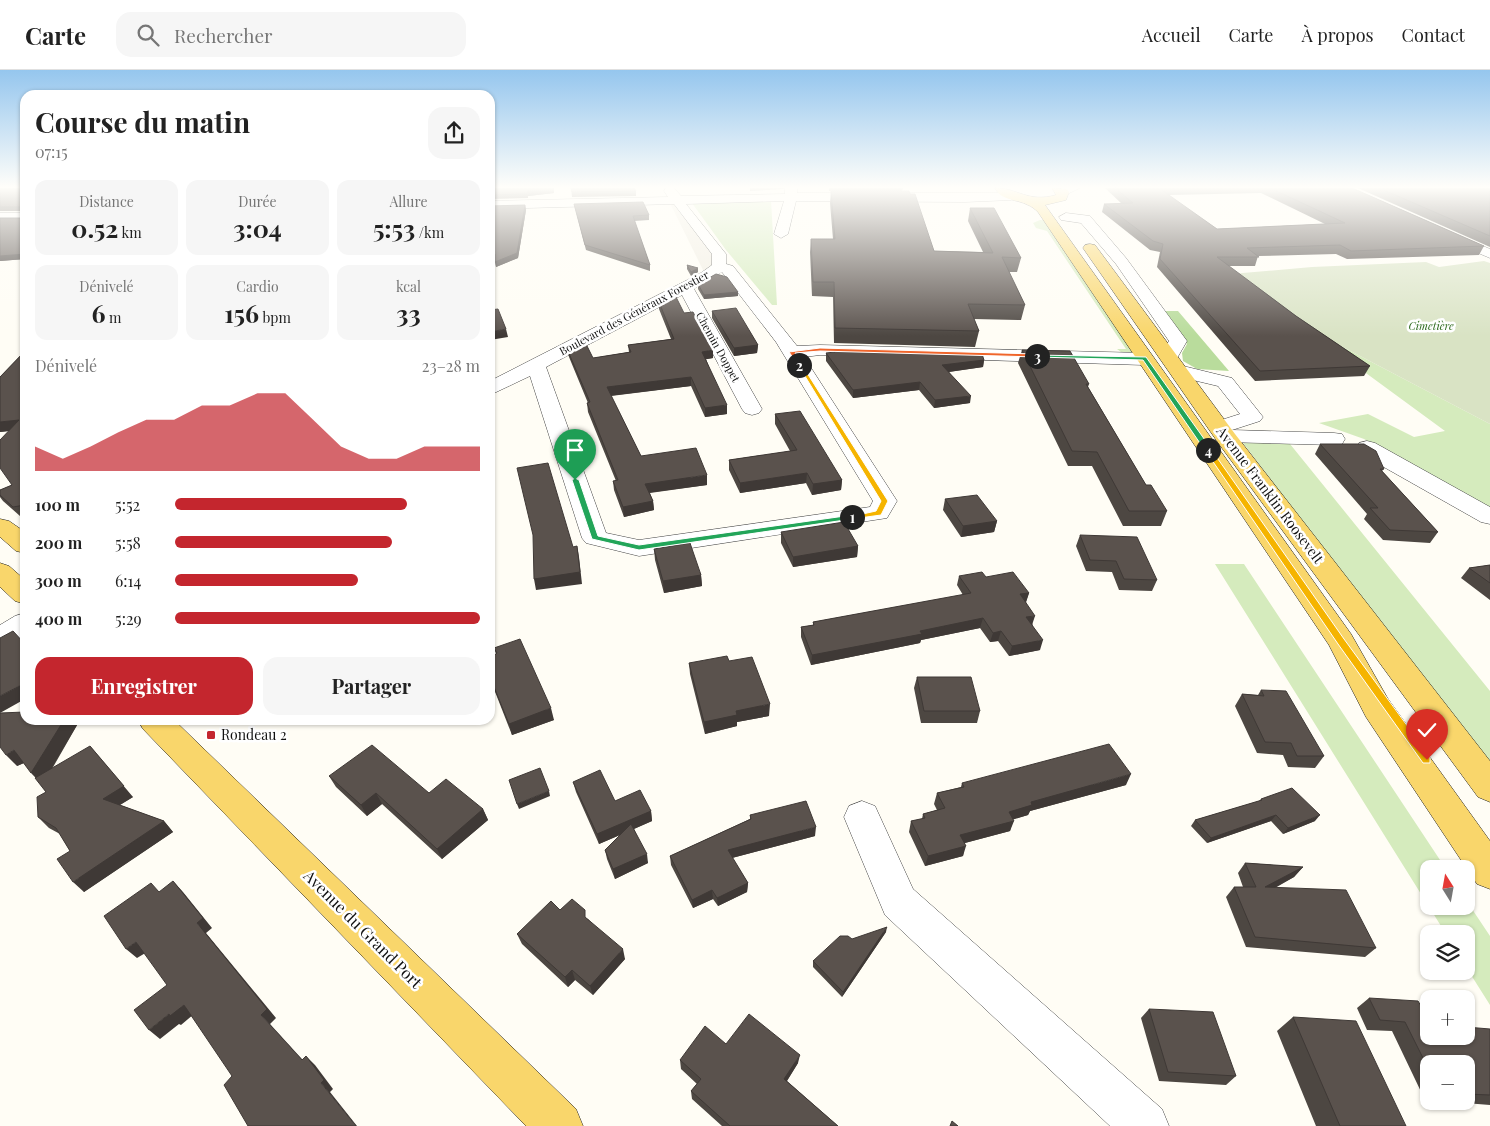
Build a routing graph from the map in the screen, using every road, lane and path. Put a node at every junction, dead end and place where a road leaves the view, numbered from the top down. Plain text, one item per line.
1 (706, 237) edge
2 (1059, 237) edge
3 (1088, 237) edge
4 (1453, 237) edge
5 (1490, 254) edge
6 (719, 267) junction
7 (680, 289) junction
8 (791, 352) junction
9 (1132, 358) junction
10 (1174, 364) junction
11 (536, 365) junction
12 (495, 386) edge
13 (752, 409) dead end
14 (1222, 431) junction
15 (1334, 439) dead end
16 (1367, 448) edge
17 (1490, 517) edge
18 (0, 572) edge
19 (20, 590) edge
20 (20, 626) edge
21 (0, 639) edge
22 (1341, 642) junction
23 (162, 725) edge
24 (1490, 787) edge
25 (862, 817) dead end
26 (1490, 850) edge
27 (1490, 872) edge
28 (558, 1126) edge
29 (1145, 1126) edge

1 - 6 street, Boulevard des Généraux Forestier
2 - 9 main road, Avenue Franklin Roosevelt
3 - 10 main road, Avenue Franklin Roosevelt
4 - 5 street
6 - 7 street, Boulevard des Généraux Forestier
6 - 8 street
7 - 11 street, Boulevard des Généraux Forestier
7 - 13 street, Chemin Doppet
8 - 9 street
8 - 11 street
9 - 22 main road, Avenue Franklin Roosevelt
10 - 14 main road, Avenue Franklin Roosevelt
10 - 14 street
11 - 12 street, Boulevard des Généraux Forestier
14 - 15 street
14 - 24 main road, Avenue Franklin Roosevelt
16 - 17 street
18 - 19 main road
20 - 21 street
22 - 26 main road
22 - 27 main road, Avenue Franklin Roosevelt
23 - 28 main road, Avenue du Grand Port
25 - 29 street

